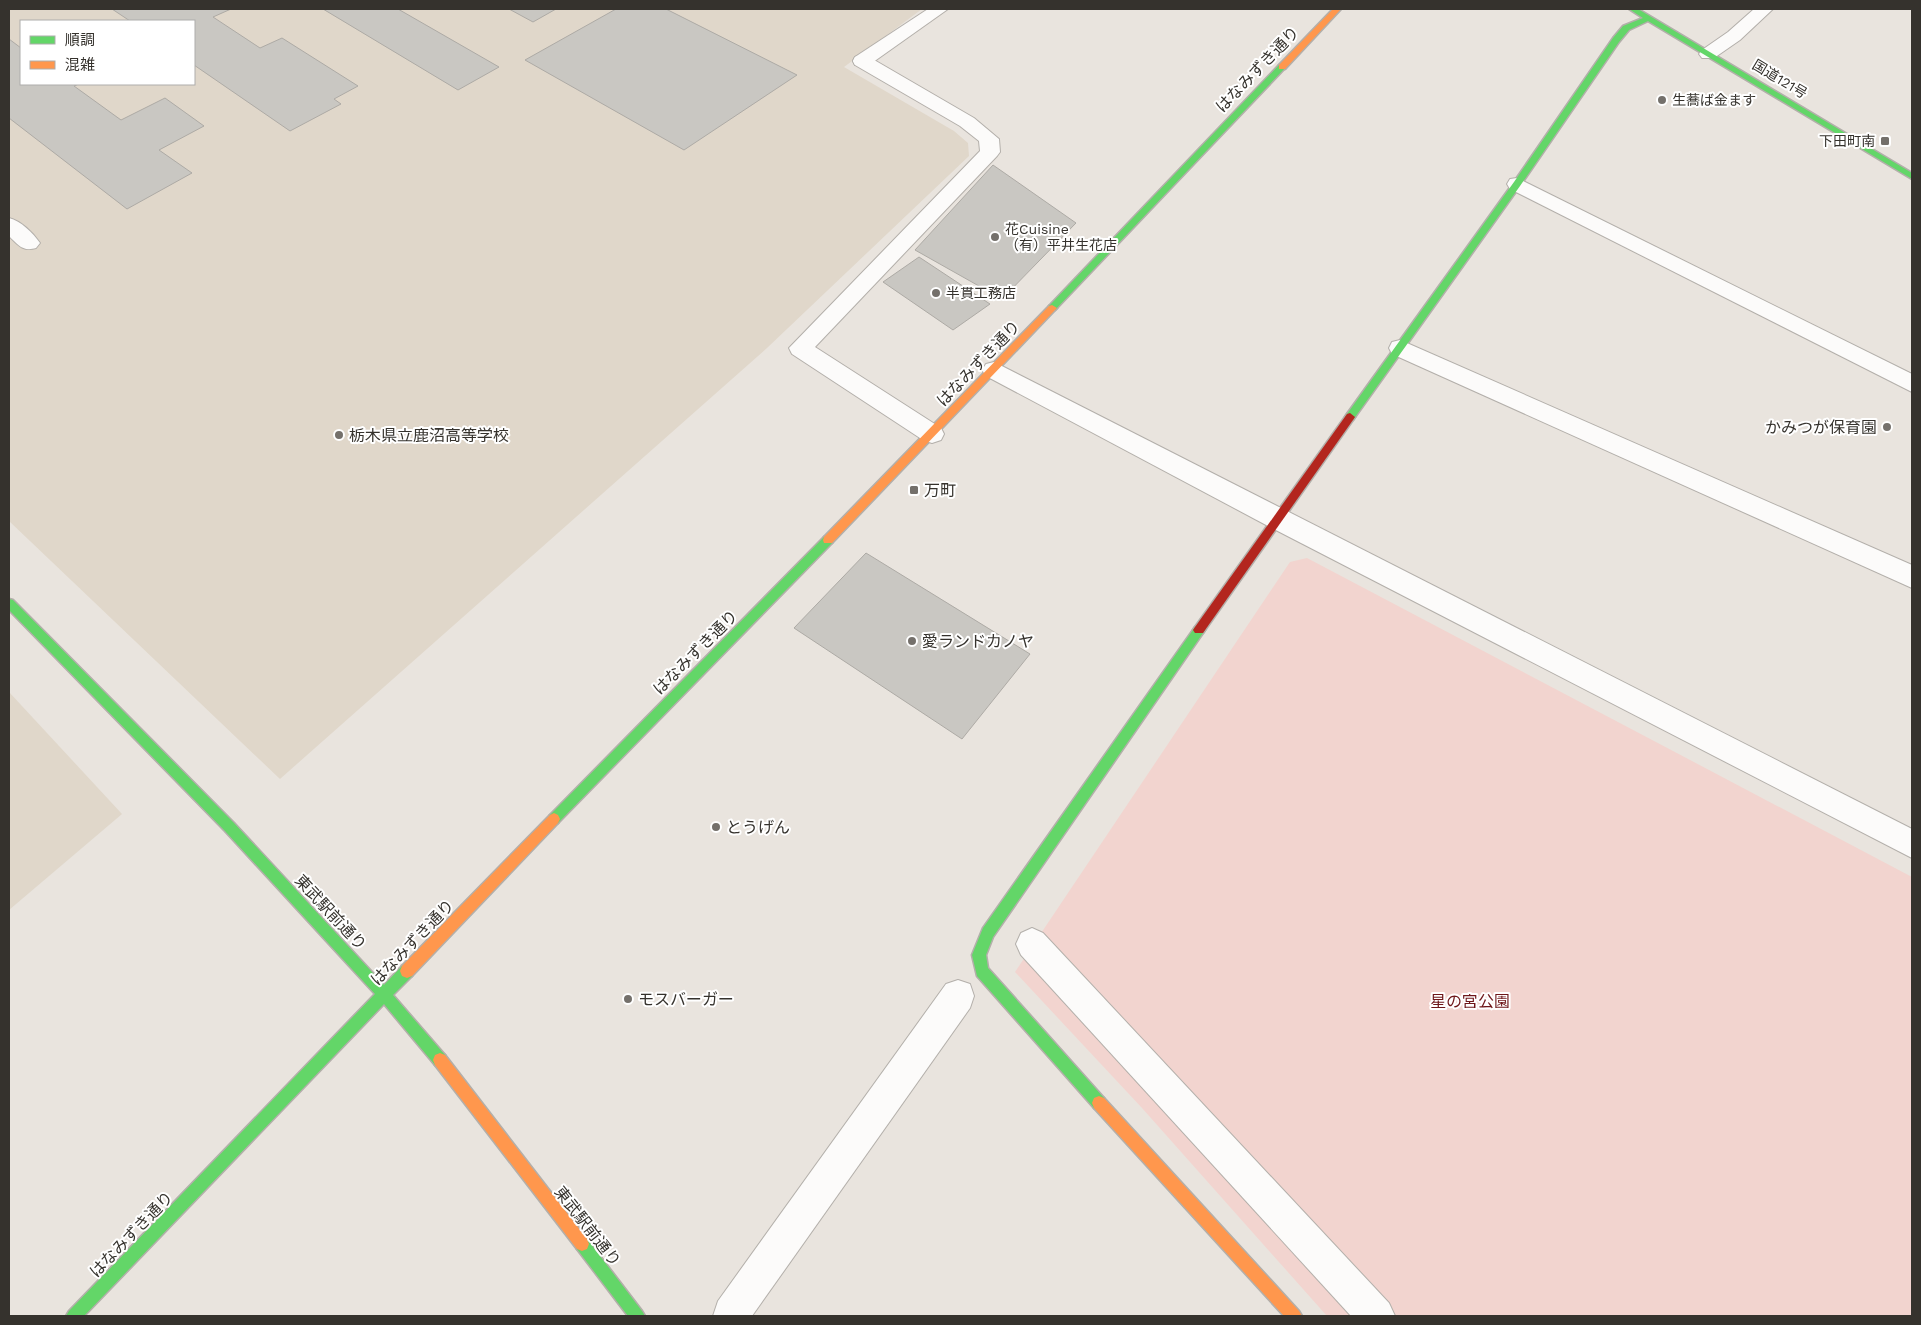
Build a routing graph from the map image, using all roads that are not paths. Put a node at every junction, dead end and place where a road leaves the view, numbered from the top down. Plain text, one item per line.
1 (939, 9) edge
2 (1337, 9) edge
3 (1633, 9) edge
4 (1764, 9) edge
5 (1648, 18) junction
6 (1708, 54) junction
7 (1912, 176) edge
8 (1517, 184) junction
9 (9, 225) edge
10 (29, 243) dead end
11 (1400, 348) junction
12 (994, 370) junction
13 (1912, 384) edge
14 (932, 434) junction
15 (1277, 520) junction
16 (1912, 577) edge
17 (9, 603) edge
18 (1912, 841) edge
19 (1032, 944) dead end
20 (384, 994) junction
21 (958, 996) dead end
22 (731, 1314) dead end
23 (74, 1316) edge
24 (637, 1316) edge
25 (1294, 1316) edge
26 (1376, 1316) edge

1 - 14 street
2 - 12 main road, はなみずき通り
3 - 5 main road, 国道121号
4 - 6 street
5 - 6 main road, 国道121号
5 - 8 main road
6 - 7 main road, 国道121号
8 - 11 main road
8 - 13 street
9 - 10 street
11 - 15 main road
11 - 16 street
12 - 14 main road, はなみずき通り
12 - 15 street
14 - 20 main road, はなみずき通り
15 - 18 street
15 - 25 main road
17 - 20 main road, 東武駅前通り
19 - 26 street
20 - 23 main road, はなみずき通り
20 - 24 main road, 東武駅前通り
21 - 22 street

